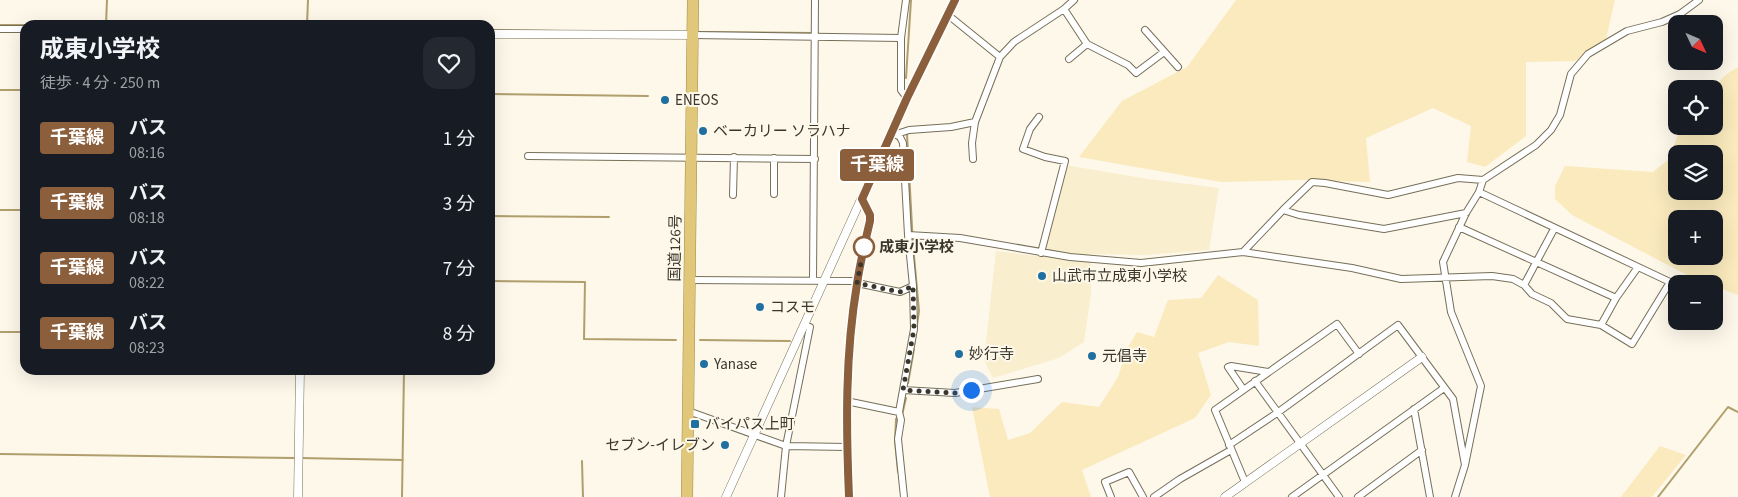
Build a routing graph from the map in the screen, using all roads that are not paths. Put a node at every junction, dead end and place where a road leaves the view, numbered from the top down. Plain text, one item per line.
1 (693, 0) edge
2 (815, 0) edge
3 (906, 0) edge
4 (955, 0) edge
5 (1074, 0) edge
6 (1699, 0) edge
7 (1064, 9) junction
8 (948, 15) junction
9 (0, 29) edge
10 (20, 29) edge
11 (1145, 30) dead end
12 (495, 34) edge
13 (692, 35) junction
14 (815, 36) junction
15 (901, 38) junction
16 (1087, 44) junction
17 (1164, 52) junction
18 (1000, 57) junction
19 (1069, 59) dead end
20 (1178, 67) dead end
21 (907, 98) junction
22 (1039, 117) dead end
23 (975, 122) junction
24 (894, 133) junction
25 (528, 156) dead end
26 (691, 156) junction
27 (734, 157) junction
28 (774, 158) junction
29 (815, 158) junction
30 (973, 159) dead end
31 (1483, 180) junction
32 (1479, 192) junction
33 (774, 194) dead end
34 (733, 195) dead end
35 (862, 199) junction
36 (1283, 210) junction
37 (1466, 213) junction
38 (1459, 227) junction
39 (1554, 229) junction
40 (911, 235) junction
41 (1243, 252) junction
42 (1041, 253) junction
43 (1537, 262) junction
44 (1638, 267) junction
45 (1447, 278) junction
46 (690, 280) junction
47 (813, 280) junction
48 (825, 280) junction
49 (857, 282) junction
50 (1524, 285) junction
51 (913, 286) junction
52 (1616, 298) junction
53 (804, 325) junction
54 (1601, 325) junction
55 (1359, 354) junction
56 (1422, 357) junction
57 (1268, 372) junction
58 (300, 375) edge
59 (1038, 379) dead end
60 (1255, 381) junction
61 (1444, 388) junction
62 (1243, 389) junction
63 (903, 390) junction
64 (846, 401) junction
65 (1414, 409) junction
66 (688, 411) junction
67 (1277, 413) junction
68 (900, 415) junction
69 (755, 434) junction
70 (1299, 443) junction
71 (786, 446) junction
72 (847, 447) junction
73 (1230, 448) junction
74 (1422, 450) junction
75 (1465, 465) junction
76 (1323, 475) junction
77 (1245, 482) junction
78 (1428, 496) edge
79 (298, 497) edge
80 (687, 497) edge
81 (726, 497) edge
82 (781, 497) edge
83 (849, 497) edge
84 (904, 497) edge
85 (1111, 497) edge
86 (1143, 497) edge
87 (1154, 497) edge
88 (1225, 497) edge
89 (1292, 497) edge
90 (1339, 497) edge
91 (1358, 497) edge
92 (1456, 497) edge

1 - 13 highway, 国道126号
2 - 14 street
3 - 15 street
4 - 8 street
5 - 7 street
6 - 31 street
7 - 16 street
7 - 18 street
8 - 18 street
8 - 21 street
9 - 10 street
11 - 17 street
12 - 13 street
13 - 14 street
13 - 26 highway, 国道126号
14 - 15 street
14 - 29 street
15 - 21 street
16 - 17 street
16 - 19 street
17 - 20 street
18 - 23 street
21 - 24 street
22 - 42 street
23 - 24 street
23 - 30 street
24 - 35 street
24 - 40 street
25 - 26 street
26 - 27 street
26 - 46 highway, 国道126号
27 - 28 street
27 - 34 street
28 - 29 street
28 - 33 street
29 - 47 street
31 - 32 street
31 - 36 street
32 - 37 street
32 - 39 street
35 - 48 street
35 - 49 street
36 - 37 street
36 - 41 street
37 - 38 street
38 - 43 street
38 - 45 street
39 - 43 street
39 - 44 street
40 - 42 street
40 - 51 street
41 - 42 street
41 - 45 street
43 - 50 street
43 - 52 street
44 - 52 street
44 - 54 street
45 - 50 street
45 - 75 street
46 - 47 street
46 - 66 highway, 国道126号
47 - 48 street
48 - 49 street
48 - 53 street
49 - 51 street
49 - 64 street
50 - 54 street
51 - 63 street
52 - 54 street
53 - 69 street
53 - 71 street
55 - 56 street
55 - 57 street
55 - 67 street
56 - 61 street
56 - 70 street
57 - 60 street
57 - 62 street
58 - 79 street
59 - 63 street
60 - 62 street
60 - 67 street
61 - 65 street
61 - 75 street
62 - 73 street
63 - 68 street
64 - 68 street
64 - 72 street
65 - 74 street
65 - 76 street
66 - 69 street
66 - 80 highway, 国道126号
67 - 70 street
67 - 73 street
68 - 84 street
69 - 71 street
69 - 81 street
70 - 76 street
70 - 77 street
71 - 72 street
71 - 82 street
72 - 83 street
73 - 77 street
73 - 87 street
74 - 78 street
74 - 91 street
75 - 92 street
76 - 89 street
76 - 90 street
77 - 88 street
85 - 86 street

